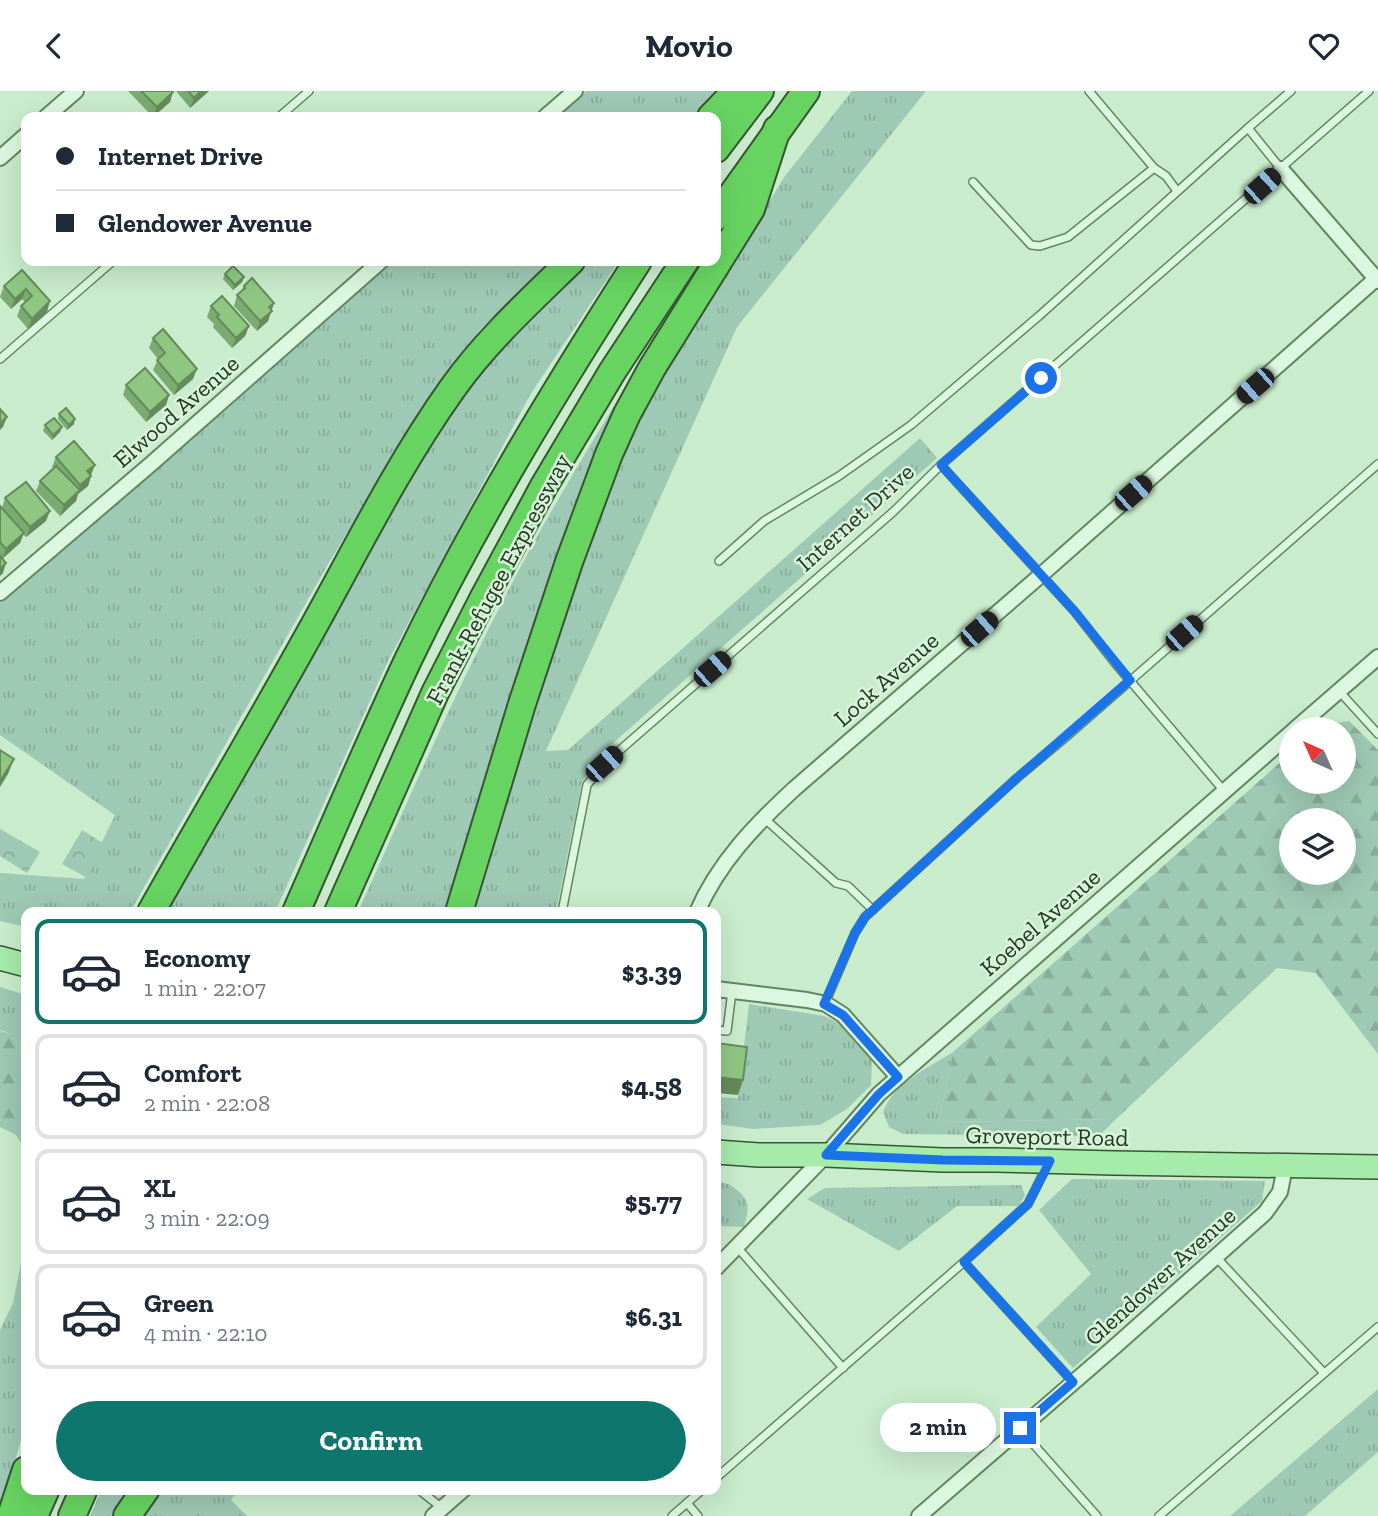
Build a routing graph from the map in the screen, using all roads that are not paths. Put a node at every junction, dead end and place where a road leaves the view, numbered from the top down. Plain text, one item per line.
1 (76, 91) edge
2 (309, 91) edge
3 (575, 91) edge
4 (736, 91) edge
5 (760, 91) edge
6 (806, 91) edge
7 (1089, 91) edge
8 (1291, 91) edge
9 (1369, 91) edge
10 (53, 112) edge
11 (285, 112) edge
12 (551, 112) edge
13 (716, 112) edge
14 (1248, 128) junction
15 (777, 129) junction
16 (21, 139) edge
17 (721, 142) edge
18 (0, 158) edge
19 (1154, 168) junction
20 (1281, 169) junction
21 (973, 182) dead end
22 (1177, 191) junction
23 (721, 210) edge
24 (721, 257) edge
25 (107, 266) edge
26 (375, 266) edge
27 (566, 266) edge
28 (635, 266) edge
29 (682, 266) edge
30 (716, 266) edge
31 (1377, 279) edge
32 (0, 359) edge
33 (1378, 464) edge
34 (941, 465) junction
35 (719, 561) dead end
36 (1041, 575) junction
37 (0, 593) edge
38 (1378, 657) edge
39 (1130, 680) junction
40 (1339, 691) junction
41 (1309, 717) edge
42 (1378, 734) edge
43 (1279, 743) edge
44 (1224, 791) junction
45 (763, 818) junction
46 (154, 907) edge
47 (298, 907) edge
48 (340, 907) edge
49 (460, 907) edge
50 (563, 907) edge
51 (699, 907) edge
52 (873, 910) junction
53 (0, 958) edge
54 (21, 964) edge
55 (721, 990) edge
56 (732, 991) junction
57 (824, 1004) junction
58 (721, 1030) edge
59 (898, 1077) junction
60 (721, 1151) edge
61 (826, 1155) junction
62 (1050, 1161) junction
63 (1284, 1167) junction
64 (1378, 1167) edge
65 (737, 1247) junction
66 (1216, 1257) junction
67 (964, 1262) junction
68 (721, 1263) edge
69 (1378, 1327) edge
70 (843, 1368) junction
71 (1324, 1373) junction
72 (1073, 1382) junction
73 (1020, 1428) junction
74 (721, 1474) edge
75 (21, 1485) edge
76 (43, 1495) edge
77 (81, 1495) edge
78 (142, 1495) edge
79 (423, 1495) edge
80 (457, 1495) edge
81 (696, 1495) edge
82 (687, 1503) junction
83 (438, 1512) edge
84 (11, 1516) edge
85 (34, 1516) edge
86 (72, 1516) edge
87 (127, 1516) edge
88 (672, 1516) edge
89 (698, 1516) edge
90 (919, 1516) edge
91 (1097, 1516) edge
92 (1159, 1516) edge

1 - 10 street
2 - 11 lane
3 - 12 street
4 - 13 highway
5 - 17 highway
6 - 15 highway
7 - 19 lane
8 - 14 lane
9 - 20 lane, Internet Drive
14 - 20 lane
14 - 22 lane
15 - 23 highway
15 - 24 highway
16 - 18 street
19 - 21 lane
19 - 22 lane
20 - 31 street
20 - 34 lane, Internet Drive
22 - 35 lane
25 - 32 lane
26 - 37 street, Elwood Avenue
27 - 46 highway
28 - 47 highway, Frank-Refugee Expressway
29 - 48 highway, Frank-Refugee Expressway
30 - 49 highway
31 - 36 street, Lock Avenue
33 - 39 lane
34 - 36 lane
34 - 50 lane, Internet Drive
36 - 39 lane
36 - 45 street, Lock Avenue
38 - 40 street, Koebel Avenue
39 - 44 lane
39 - 52 lane
40 - 41 street, Koebel Avenue
40 - 42 lane
43 - 44 street, Koebel Avenue
44 - 59 street, Koebel Avenue
45 - 51 street, Lock Avenue
45 - 52 lane
52 - 57 lane
53 - 54 main road
55 - 56 street
56 - 57 street
56 - 58 lane
57 - 59 street
59 - 61 street, Koebel Avenue
60 - 61 main road, Groveport Road
61 - 62 main road, Groveport Road
61 - 65 street, Koebel Avenue
62 - 63 main road, Groveport Road
62 - 67 lane
63 - 64 main road, Groveport Road
63 - 66 street, Glendower Avenue
65 - 68 street, Koebel Avenue
65 - 70 lane
66 - 71 lane
66 - 72 street, Glendower Avenue
67 - 70 lane
67 - 72 lane
69 - 71 lane
70 - 74 lane
71 - 92 lane
72 - 73 street, Glendower Avenue
73 - 90 street, Glendower Avenue
73 - 91 lane
75 - 84 highway
76 - 85 highway
77 - 86 highway
78 - 87 highway
79 - 83 lane
80 - 83 street
81 - 82 lane
82 - 88 lane
82 - 89 lane

